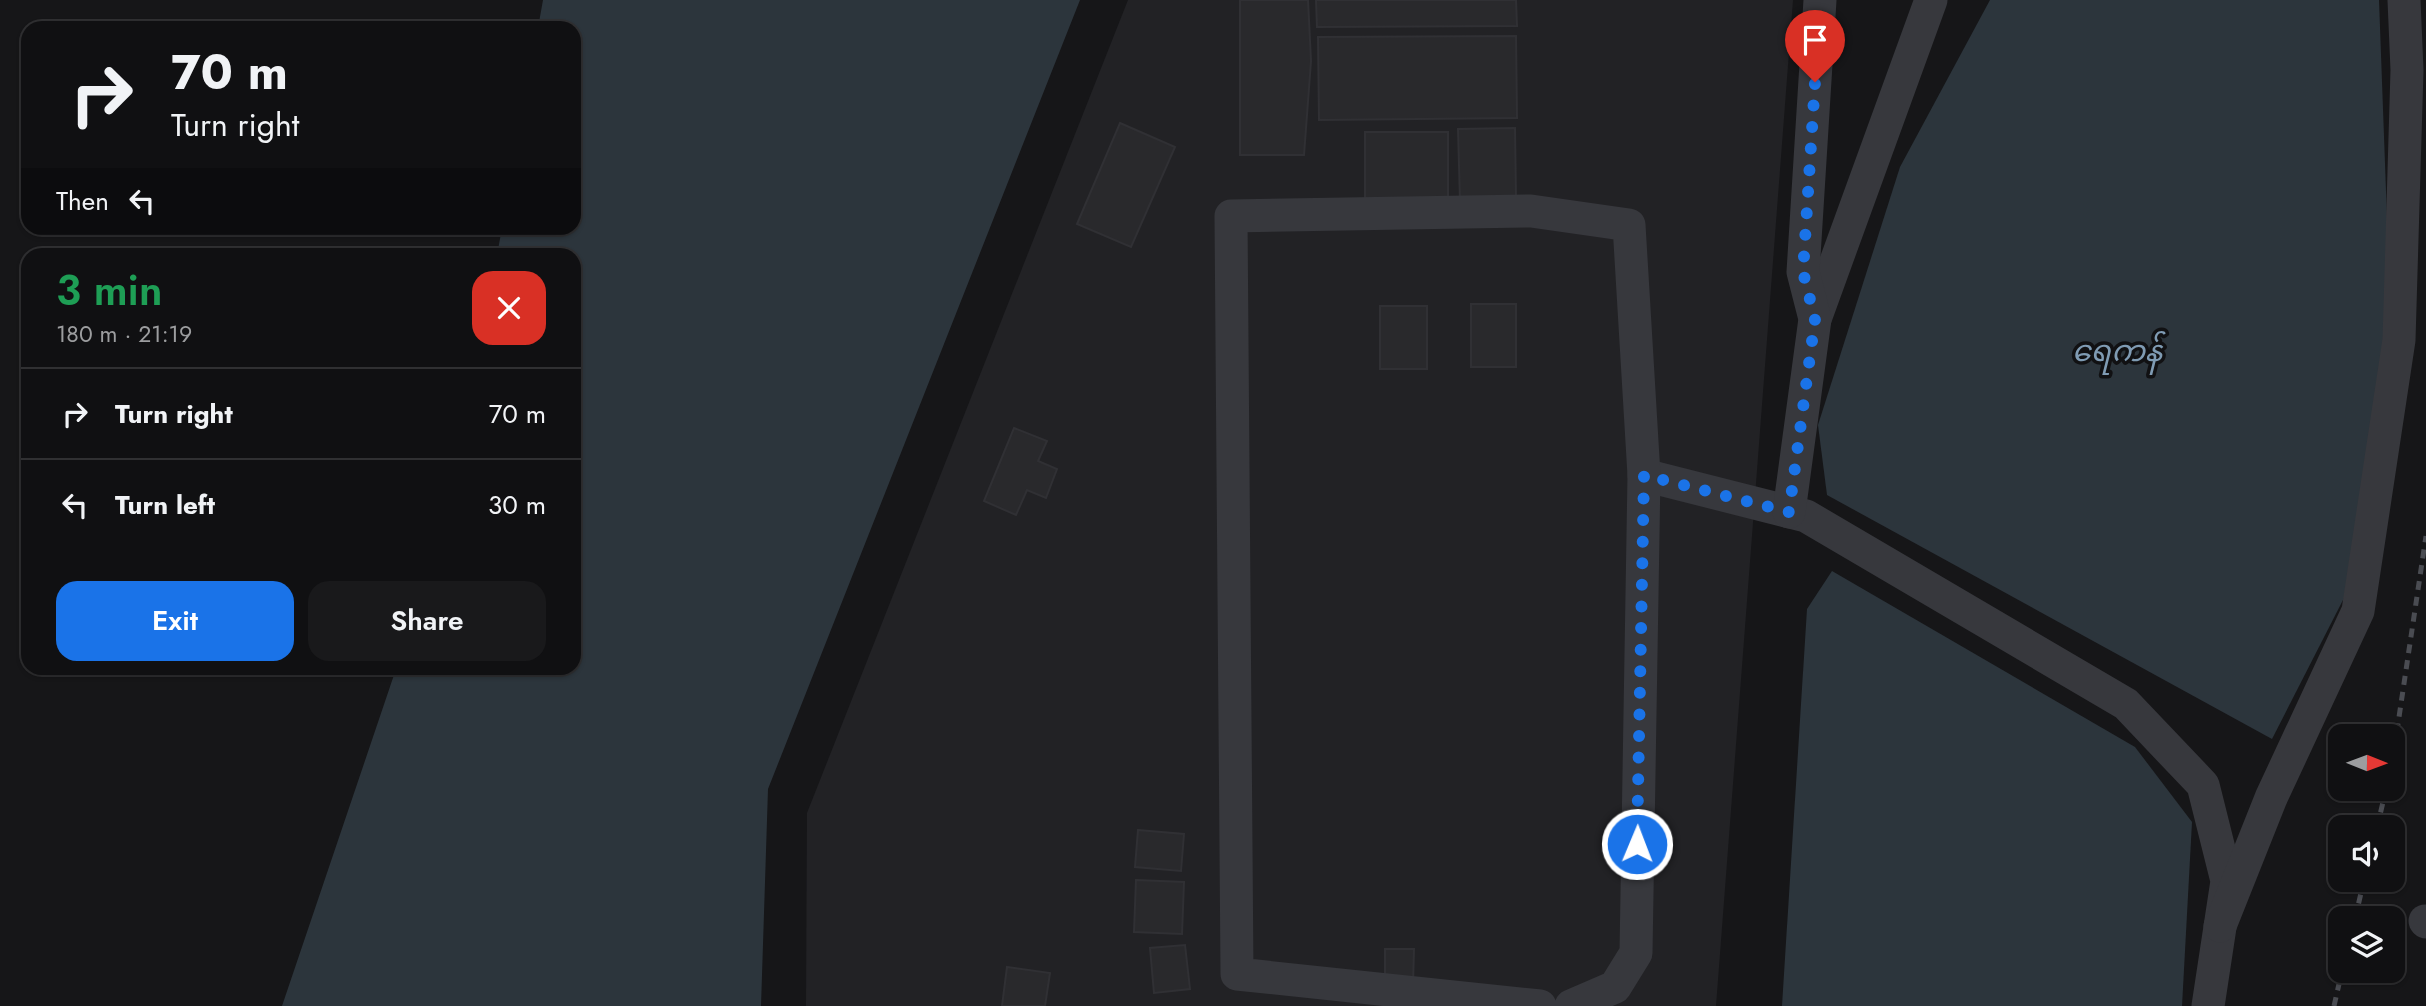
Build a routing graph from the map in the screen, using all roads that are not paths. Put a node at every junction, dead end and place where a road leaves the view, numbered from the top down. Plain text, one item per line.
1 (1821, 0) edge
2 (1931, 0) edge
3 (2404, 0) edge
4 (1815, 319) junction
5 (1644, 475) junction
6 (1789, 512) junction
7 (2220, 926) junction
8 (1540, 1006) edge
9 (1571, 1006) edge
10 (2208, 1006) edge

1 - 4 street
2 - 4 street
3 - 7 street
4 - 6 street
5 - 6 street
5 - 8 street
5 - 9 street
6 - 7 street
7 - 10 street

